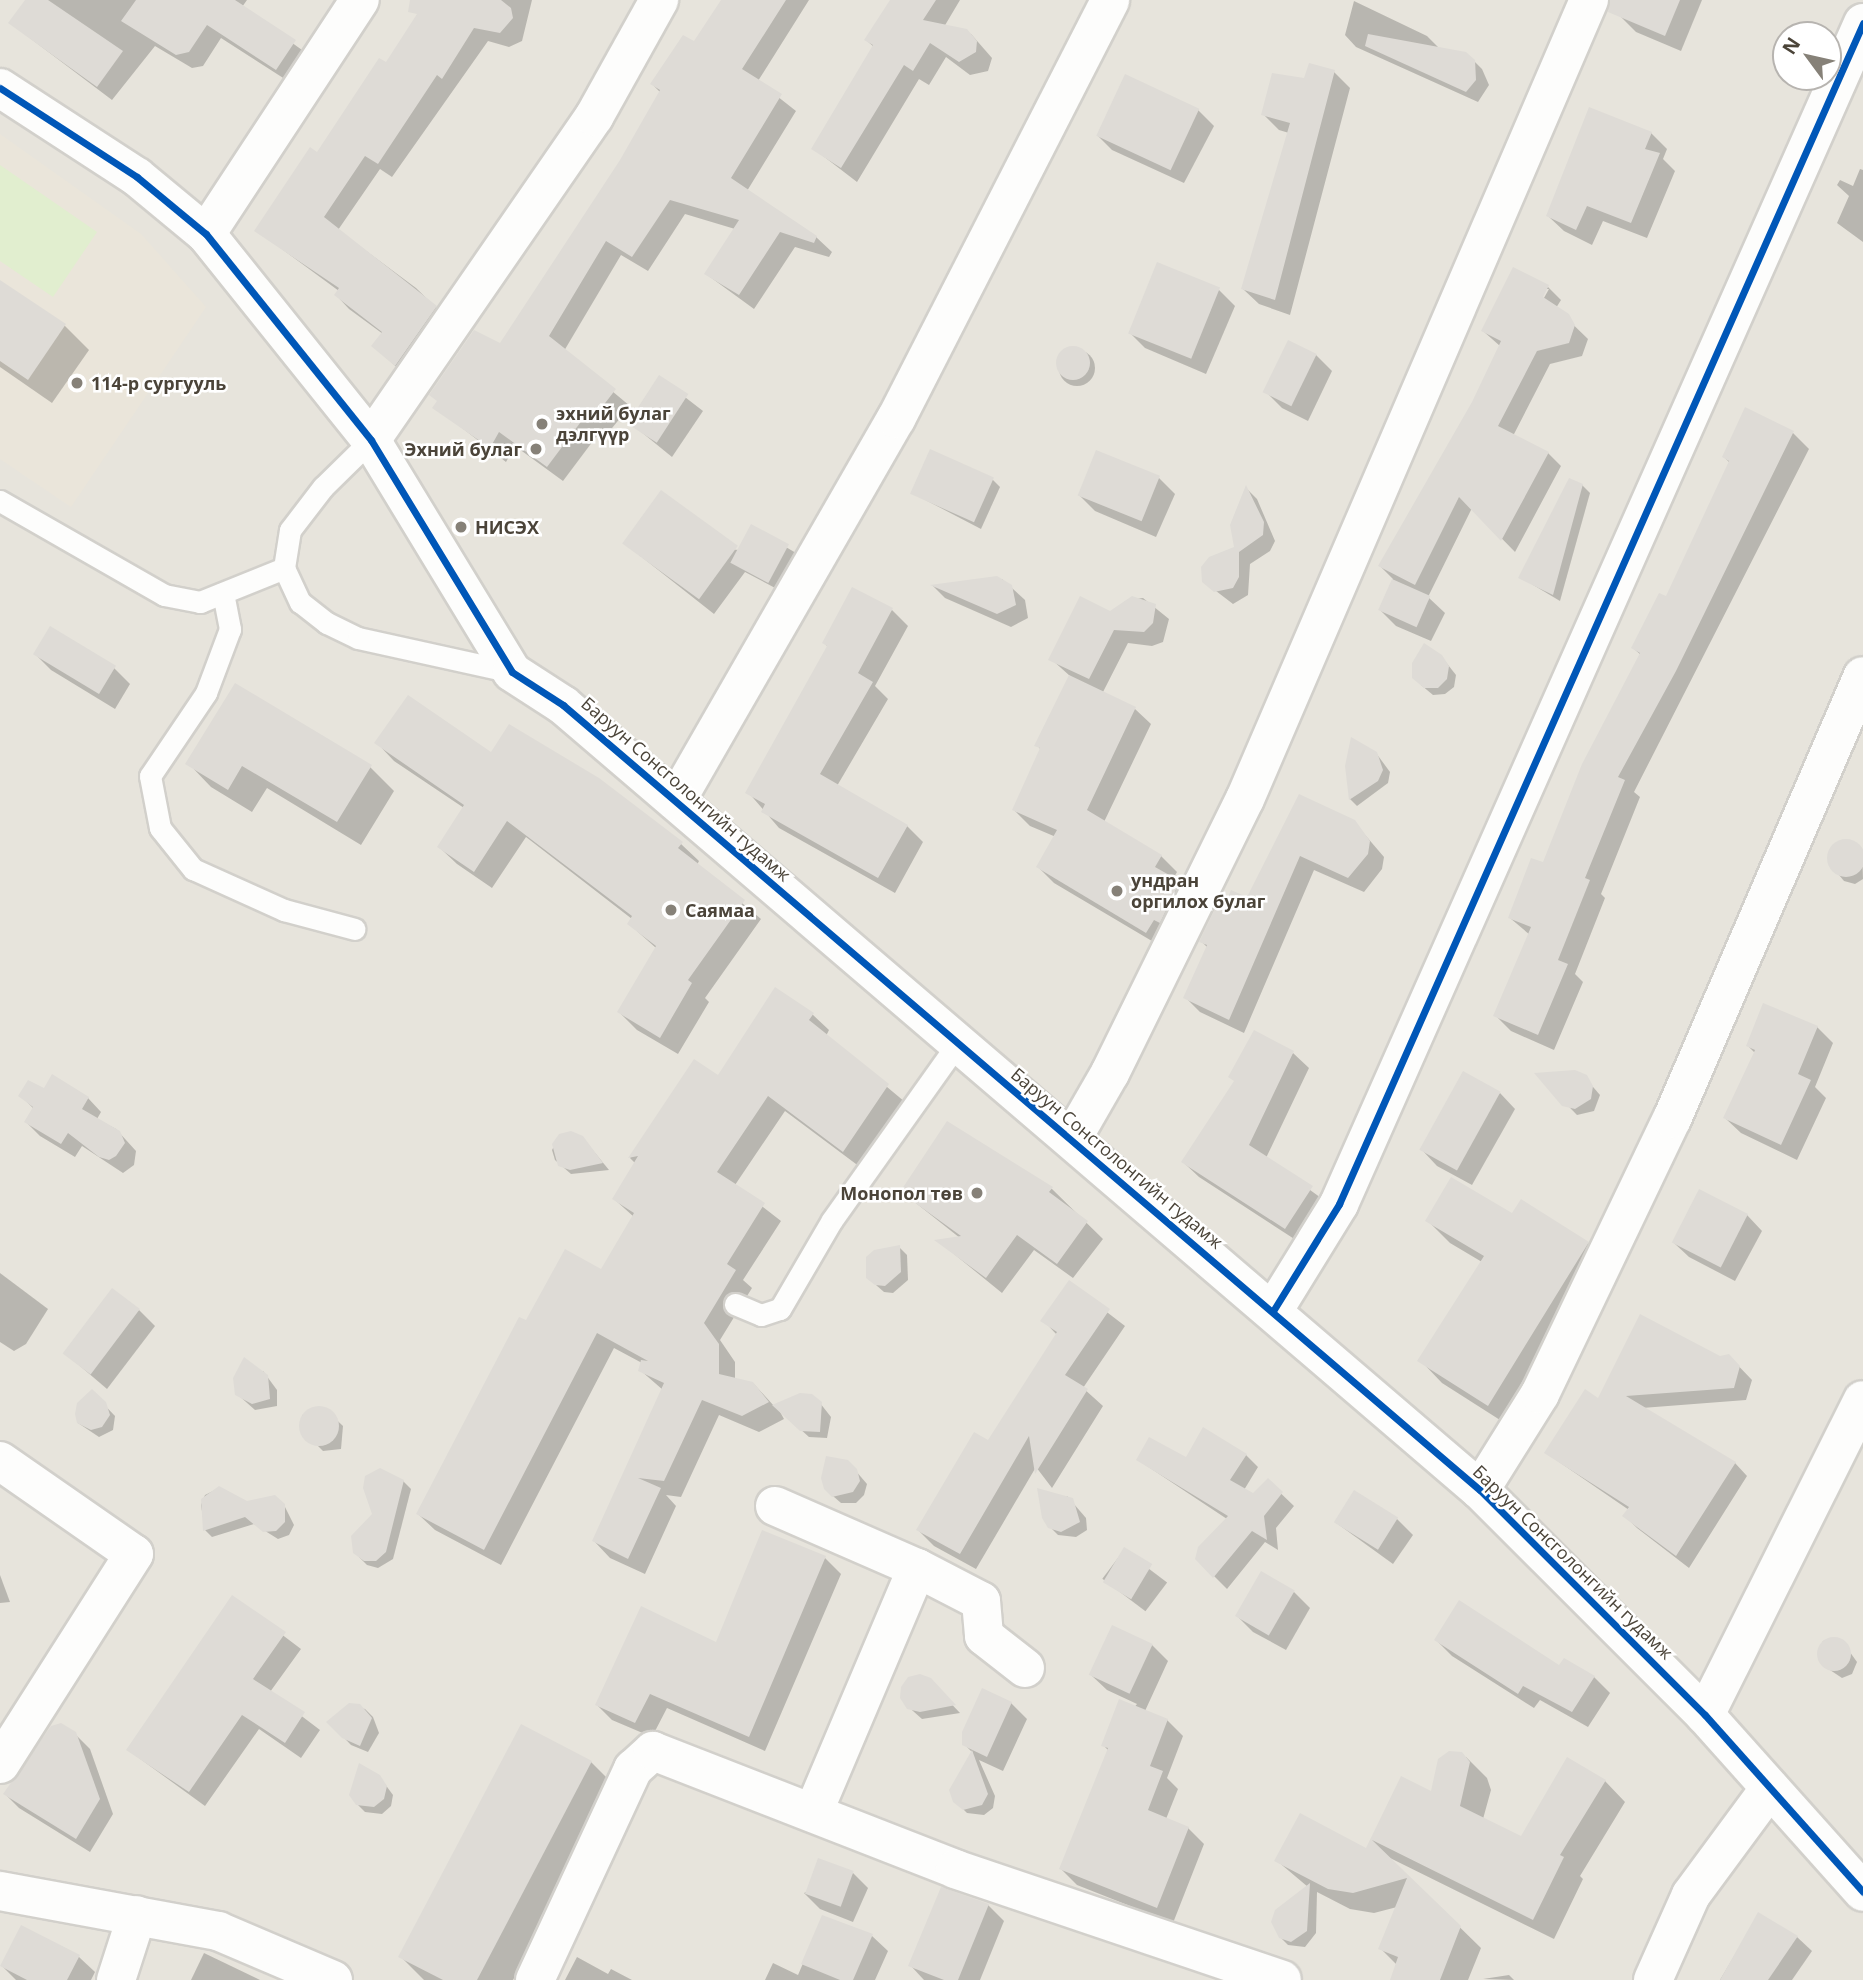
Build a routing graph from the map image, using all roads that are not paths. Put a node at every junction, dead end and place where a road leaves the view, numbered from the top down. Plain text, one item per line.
1 (360, 0) edge
2 (659, 0) edge
3 (1110, 0) edge
4 (1589, 0) edge
5 (1863, 23) edge
6 (0, 88) edge
7 (206, 234) junction
8 (371, 440) junction
9 (0, 500) edge
10 (284, 568) junction
11 (223, 593) junction
12 (512, 672) junction
13 (1863, 676) edge
14 (676, 801) junction
15 (355, 929) dead end
16 (958, 1043) junction
17 (1072, 1139) junction
18 (735, 1304) dead end
19 (1273, 1311) junction
20 (1863, 1400) edge
21 (0, 1461) edge
22 (1480, 1490) junction
23 (775, 1506) dead end
24 (917, 1568) junction
25 (1025, 1668) dead end
26 (1705, 1715) junction
27 (0, 1765) edge
28 (1770, 1788) junction
29 (813, 1813) junction
30 (0, 1891) edge
31 (1863, 1892) edge
32 (137, 1915) junction
33 (1229, 1971) edge
34 (116, 1980) edge
35 (333, 1980) edge
36 (536, 1980) edge
37 (1282, 1980) edge
38 (1653, 1980) edge

1 - 7 street
2 - 8 street
3 - 14 street
4 - 17 street
5 - 19 street
6 - 7 street, Баруун Сонсголонгийн гудамж
7 - 8 street, Баруун Сонсголонгийн гудамж
8 - 10 lane
8 - 12 street, Баруун Сонсголонгийн гудамж
9 - 11 lane
10 - 11 lane
10 - 12 lane
11 - 15 lane
12 - 14 street, Баруун Сонсголонгийн гудамж
13 - 22 street
14 - 16 street, Баруун Сонсголонгийн гудамж
16 - 17 street, Баруун Сонсголонгийн гудамж
16 - 18 lane
17 - 19 street, Баруун Сонсголонгийн гудамж
19 - 22 street, Баруун Сонсголонгийн гудамж
20 - 26 street
21 - 27 street
22 - 26 street, Баруун Сонсголонгийн гудамж
23 - 24 street
24 - 25 street
24 - 29 street
26 - 28 street, Баруун Сонсголонгийн гудамж
28 - 31 street, Баруун Сонсголонгийн гудамж
28 - 38 street
29 - 33 street
29 - 36 street
30 - 32 street
32 - 34 street
32 - 35 street
33 - 37 street

